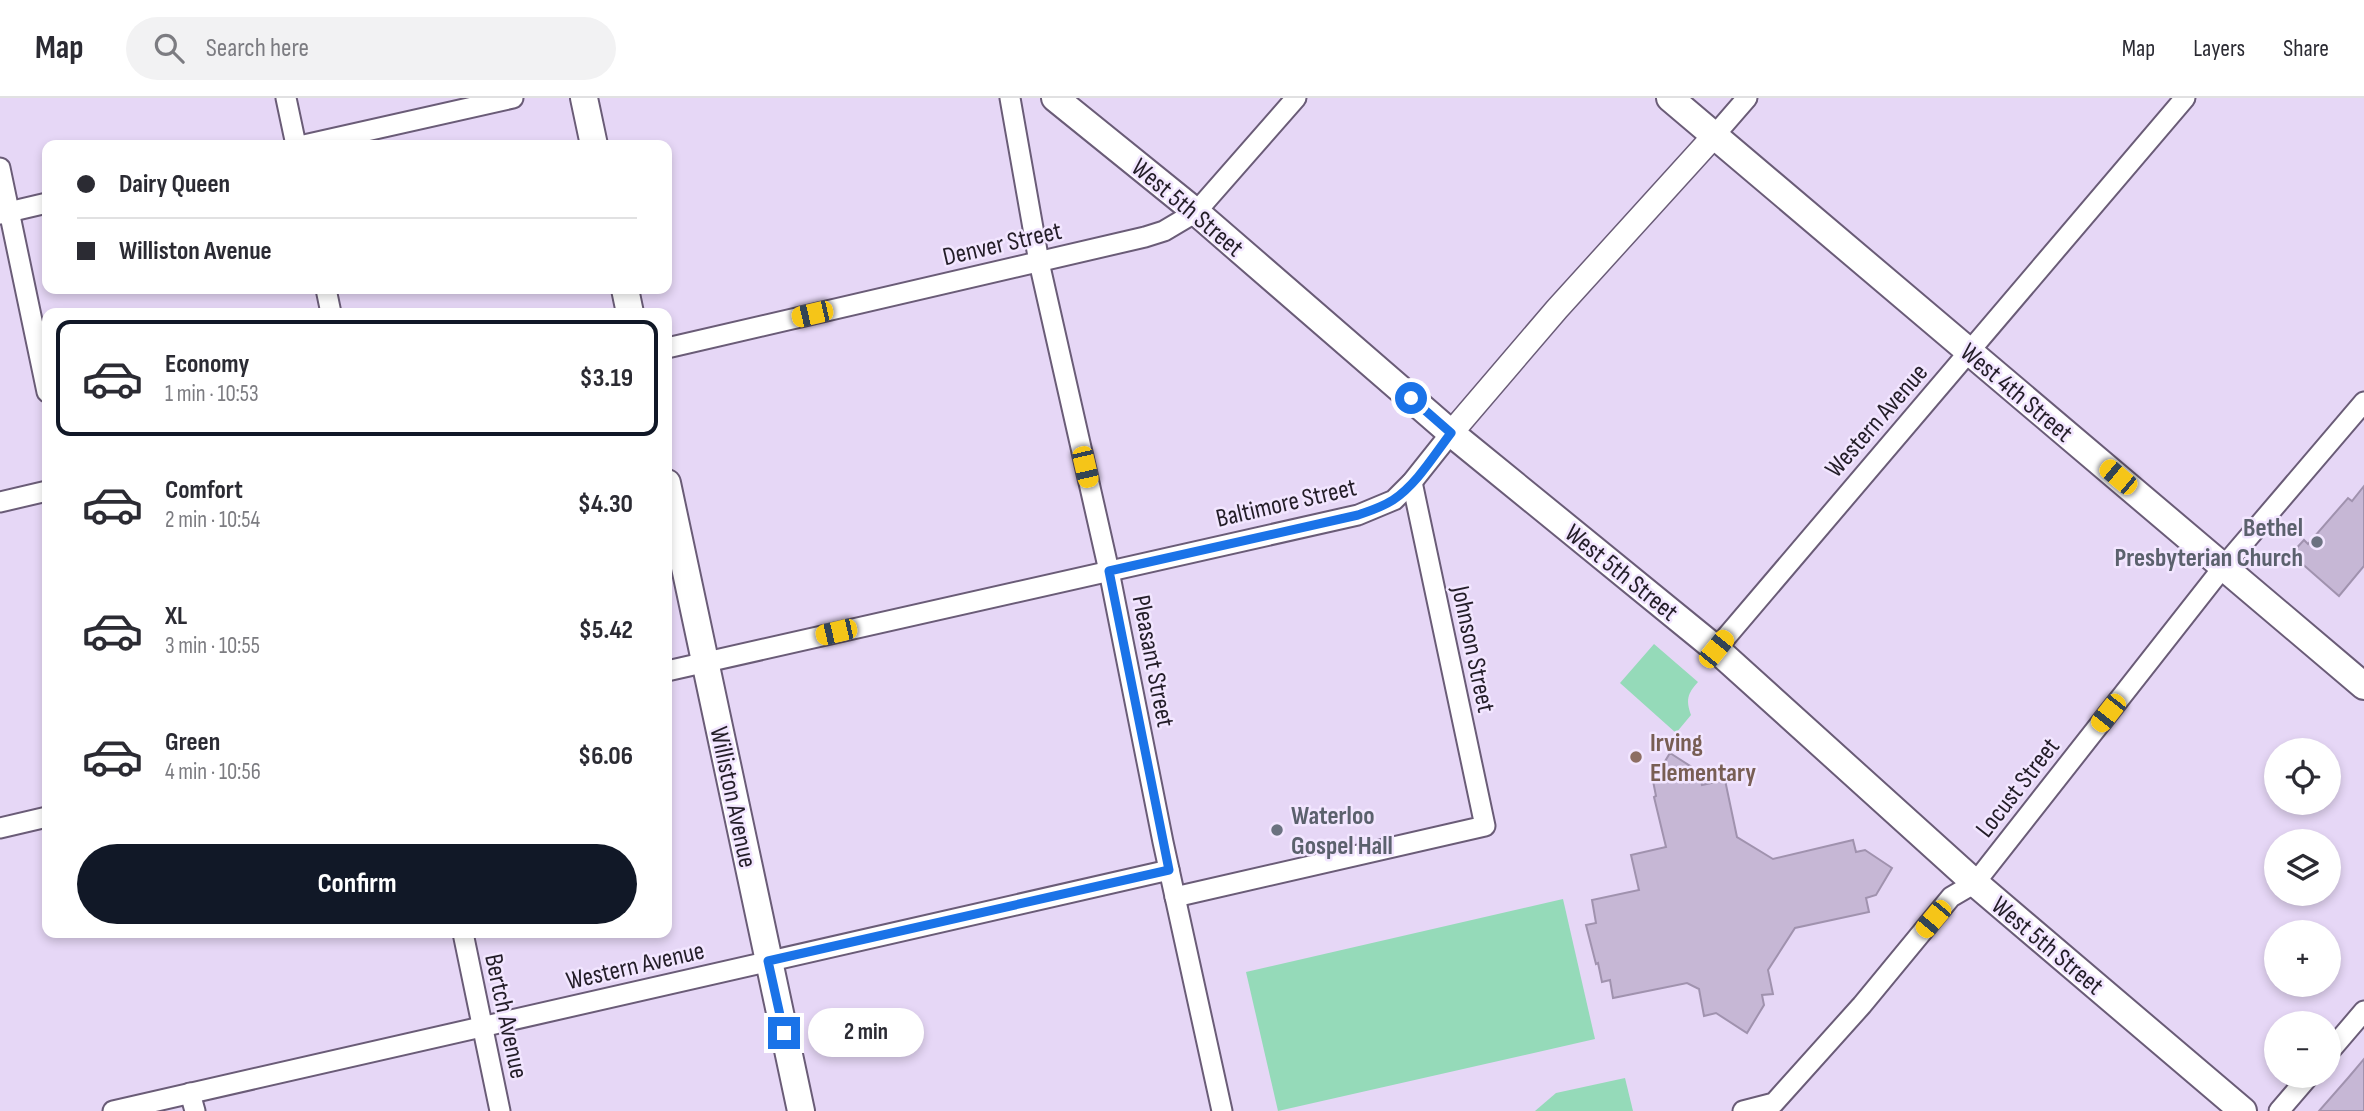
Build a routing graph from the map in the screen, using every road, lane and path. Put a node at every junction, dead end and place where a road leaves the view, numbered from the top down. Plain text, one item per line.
1 (286, 98) edge
2 (513, 98) edge
3 (584, 98) edge
4 (1010, 98) edge
5 (1055, 98) edge
6 (1296, 98) edge
7 (1670, 98) edge
8 (1747, 98) edge
9 (2185, 98) edge
10 (1714, 136) junction
11 (295, 140) edge
12 (326, 140) edge
13 (593, 140) edge
14 (0, 168) edge
15 (42, 204) edge
16 (5, 212) edge
17 (1196, 212) junction
18 (1039, 262) junction
19 (672, 347) edge
20 (1969, 352) junction
21 (42, 371) edge
22 (2364, 402) edge
23 (1451, 433) junction
24 (1412, 482) junction
25 (42, 492) edge
26 (0, 502) edge
27 (672, 507) edge
28 (2224, 566) junction
29 (1109, 571) junction
30 (1716, 649) junction
31 (705, 662) junction
32 (672, 670) edge
33 (2364, 686) edge
34 (42, 818) edge
35 (0, 828) edge
36 (1169, 870) junction
37 (1975, 883) junction
38 (1175, 897) junction
39 (464, 938) edge
40 (768, 961) junction
41 (2364, 1011) edge
42 (483, 1027) junction
43 (2341, 1038) edge
44 (2299, 1088) edge
45 (192, 1102) edge
46 (113, 1111) edge
47 (500, 1111) edge
48 (801, 1111) edge
49 (1222, 1111) edge
50 (1742, 1111) edge
51 (2243, 1111) edge
52 (2280, 1111) edge

1 - 11 street
2 - 12 street
3 - 13 main road
4 - 18 street, Pleasant Street
5 - 17 main road, West 5th Street
6 - 17 street, Denver Street
7 - 10 main road, West 4th Street
8 - 10 street, Baltimore Street
9 - 20 street, Western Avenue
10 - 20 main road, West 4th Street
10 - 23 street, Baltimore Street
14 - 16 street
15 - 16 street
16 - 21 street
17 - 18 street, Denver Street
17 - 23 main road, West 5th Street
18 - 19 street, Denver Street
18 - 29 street, Pleasant Street
20 - 28 main road, West 4th Street
20 - 30 street, Western Avenue
22 - 28 street, Locust Street
23 - 24 street, Baltimore Street
23 - 30 main road, West 5th Street
24 - 29 street, Baltimore Street
24 - 38 street, Johnson Street
25 - 26 street
27 - 31 main road, Williston Avenue
28 - 33 main road, West 4th Street
28 - 37 street, Locust Street
29 - 31 street, Baltimore Street
29 - 36 street, Pleasant Street
30 - 37 main road, West 5th Street
31 - 32 street, Baltimore Street
31 - 40 main road, Williston Avenue
34 - 35 street
36 - 38 street, Pleasant Street
36 - 40 street, Western Avenue
37 - 50 street, Locust Street
37 - 51 main road, West 5th Street
38 - 49 street, Pleasant Street
39 - 42 street, Bertch Avenue
40 - 42 street, Western Avenue
40 - 48 main road, Williston Avenue
41 - 43 street
42 - 45 street, Western Avenue
42 - 47 street, Bertch Avenue
44 - 52 street
45 - 46 street, Western Avenue

